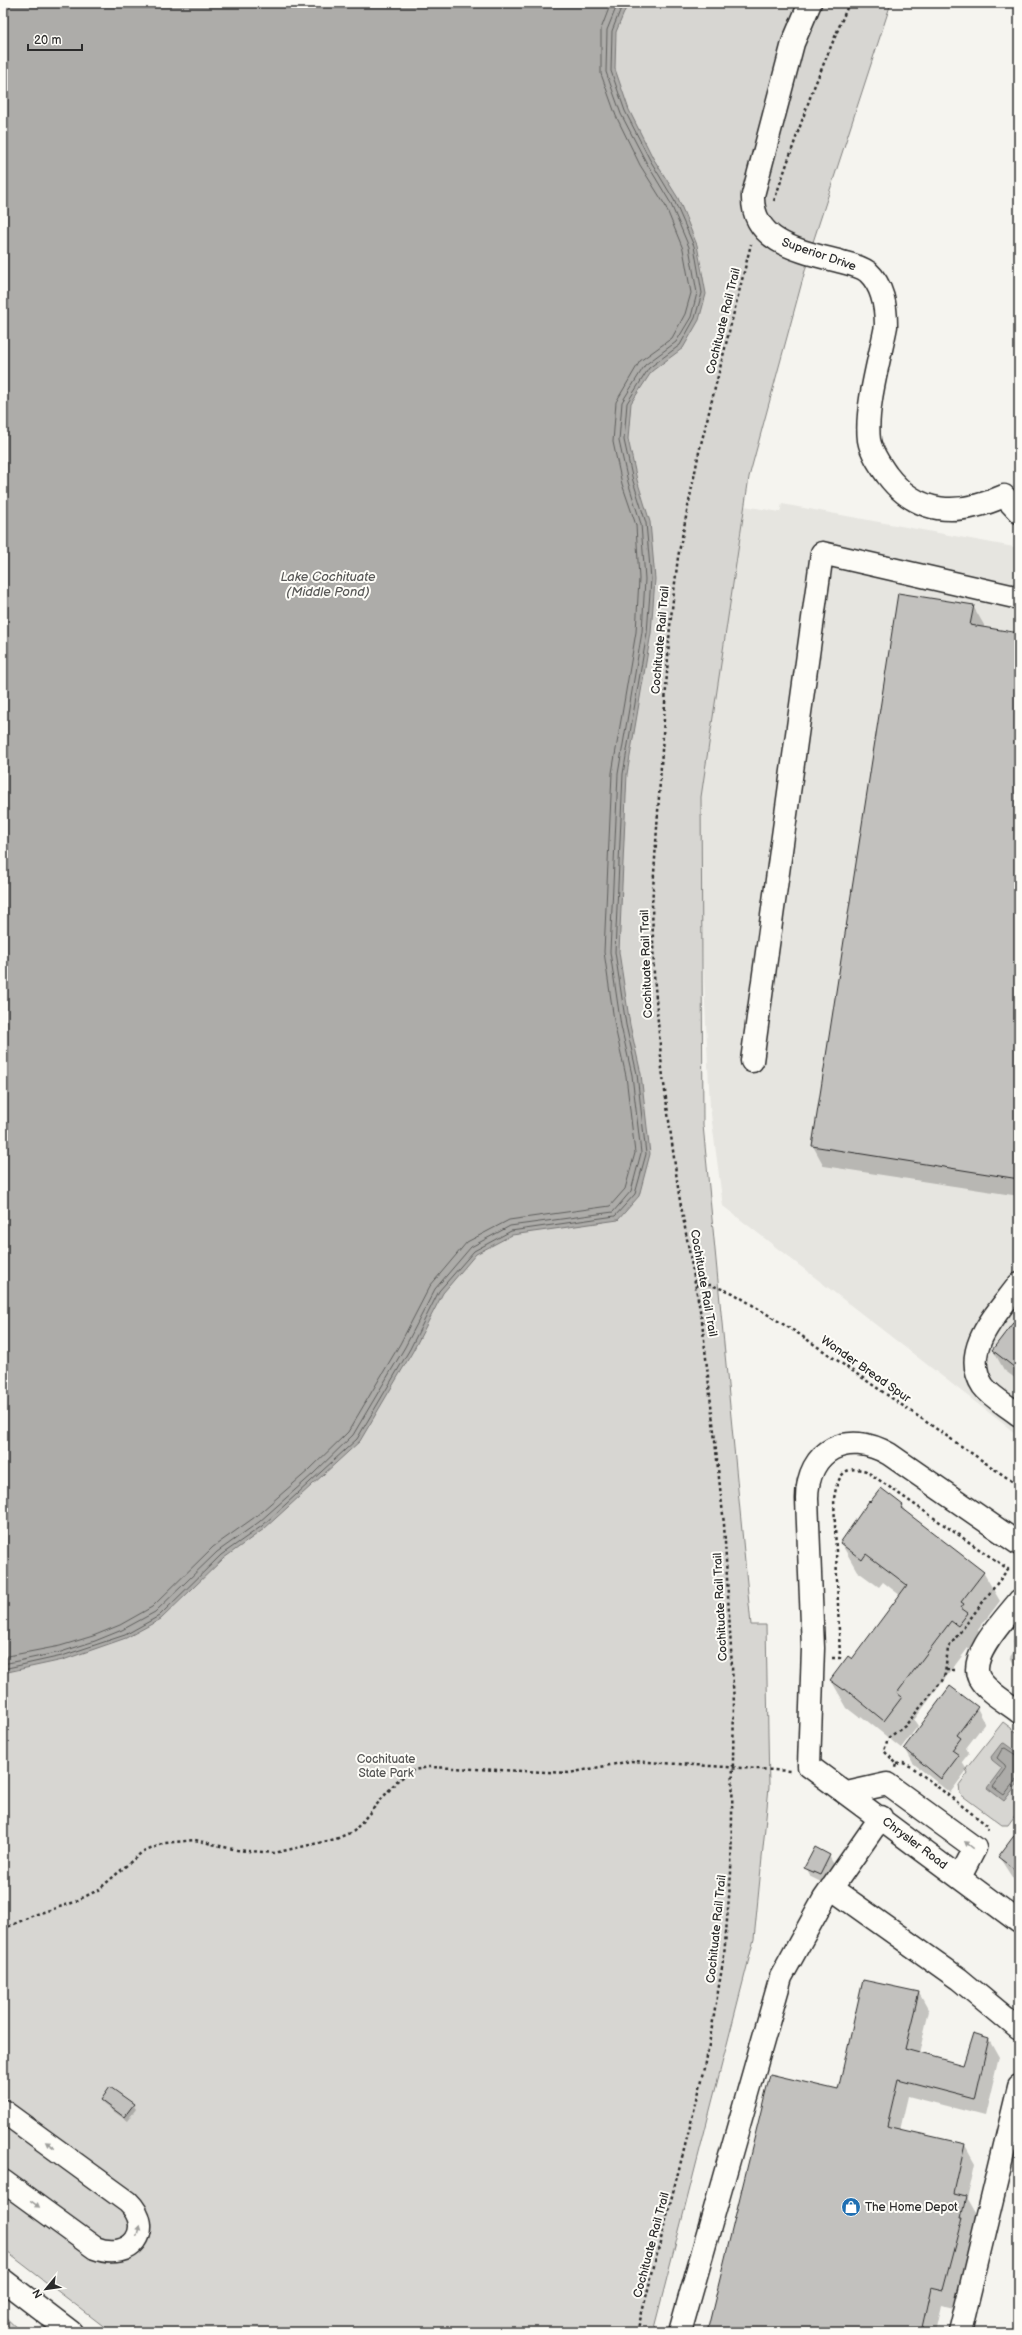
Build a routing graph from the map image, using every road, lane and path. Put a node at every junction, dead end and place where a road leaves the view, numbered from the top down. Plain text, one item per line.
1 (810, 3) edge
2 (849, 3) edge
3 (775, 198) dead end
4 (754, 238) dead end
5 (1019, 512) edge
6 (1019, 598) edge
7 (752, 1062) dead end
8 (696, 1284) junction
9 (1019, 1284) edge
10 (1019, 1415) edge
11 (1019, 1486) edge
12 (1019, 1544) edge
13 (1019, 1601) edge
14 (826, 1659) dead end
15 (1019, 1712) edge
16 (810, 1766) junction
17 (734, 1767) junction
18 (895, 1775) dead end
19 (848, 1793) junction
20 (880, 1817) junction
21 (960, 1877) junction
22 (831, 1888) junction
23 (1019, 1922) edge
24 (3, 1929) edge
25 (1019, 2029) edge
26 (1019, 2087) edge
27 (3, 2111) edge
28 (1013, 2135) edge
29 (3, 2181) edge
30 (3, 2280) edge
31 (71, 2332) edge
32 (637, 2332) edge
33 (680, 2332) edge
34 (960, 2332) edge

1 - 5 street, Superior Drive
2 - 3 path
4 - 8 path, Cochituate Rail Trail
6 - 7 street
8 - 11 path, Wonder Bread Spur
8 - 17 path, Cochituate Rail Trail
9 - 10 street
12 - 16 street
13 - 15 street
14 - 18 path
16 - 17 path
16 - 19 street, Chrysler Road
17 - 24 path
17 - 32 path, Cochituate Rail Trail
19 - 20 street, Chrysler Road
21 -> 19 street
20 - 21 street, Chrysler Road
20 - 22 street
21 - 23 street, Chrysler Road
22 - 25 street
22 - 33 street
26 - 28 street
29 -> 27 street
28 - 34 street
30 - 31 street

